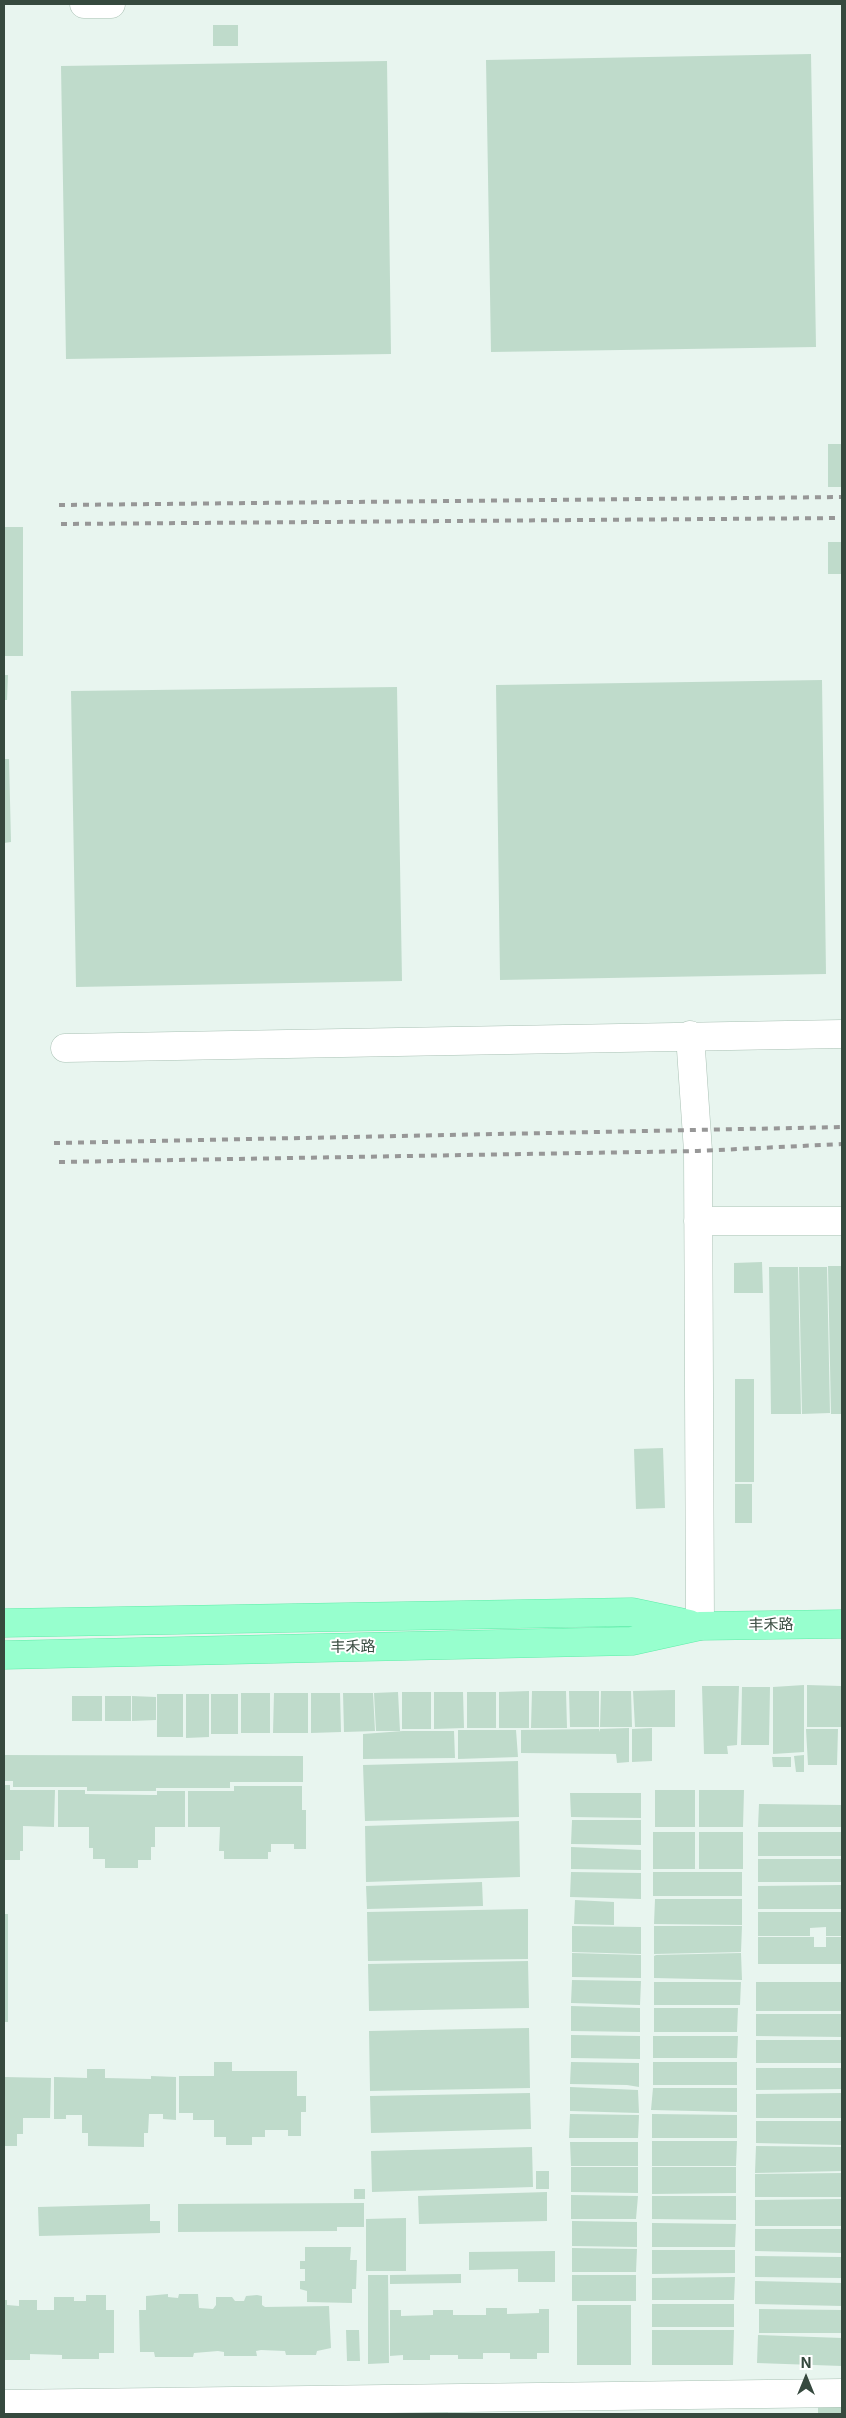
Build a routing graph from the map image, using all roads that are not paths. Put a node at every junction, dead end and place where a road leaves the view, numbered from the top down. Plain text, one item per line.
1 (84, 4) edge
2 (111, 4) edge
3 (842, 1034) edge
4 (690, 1035) junction
5 (65, 1048) dead end
6 (698, 1221) junction
7 (842, 1221) edge
8 (4, 1623) edge
9 (842, 1624) edge
10 (700, 1626) junction
11 (4, 1655) edge
12 (842, 2393) edge
13 (4, 2404) edge

1 - 2 street
3 - 4 street
4 - 5 street
4 - 6 street
6 - 7 street
6 - 10 street
8 - 10 main road, 丰禾路
9 - 10 main road, 丰禾路
10 - 11 main road, 丰禾路
12 - 13 street

